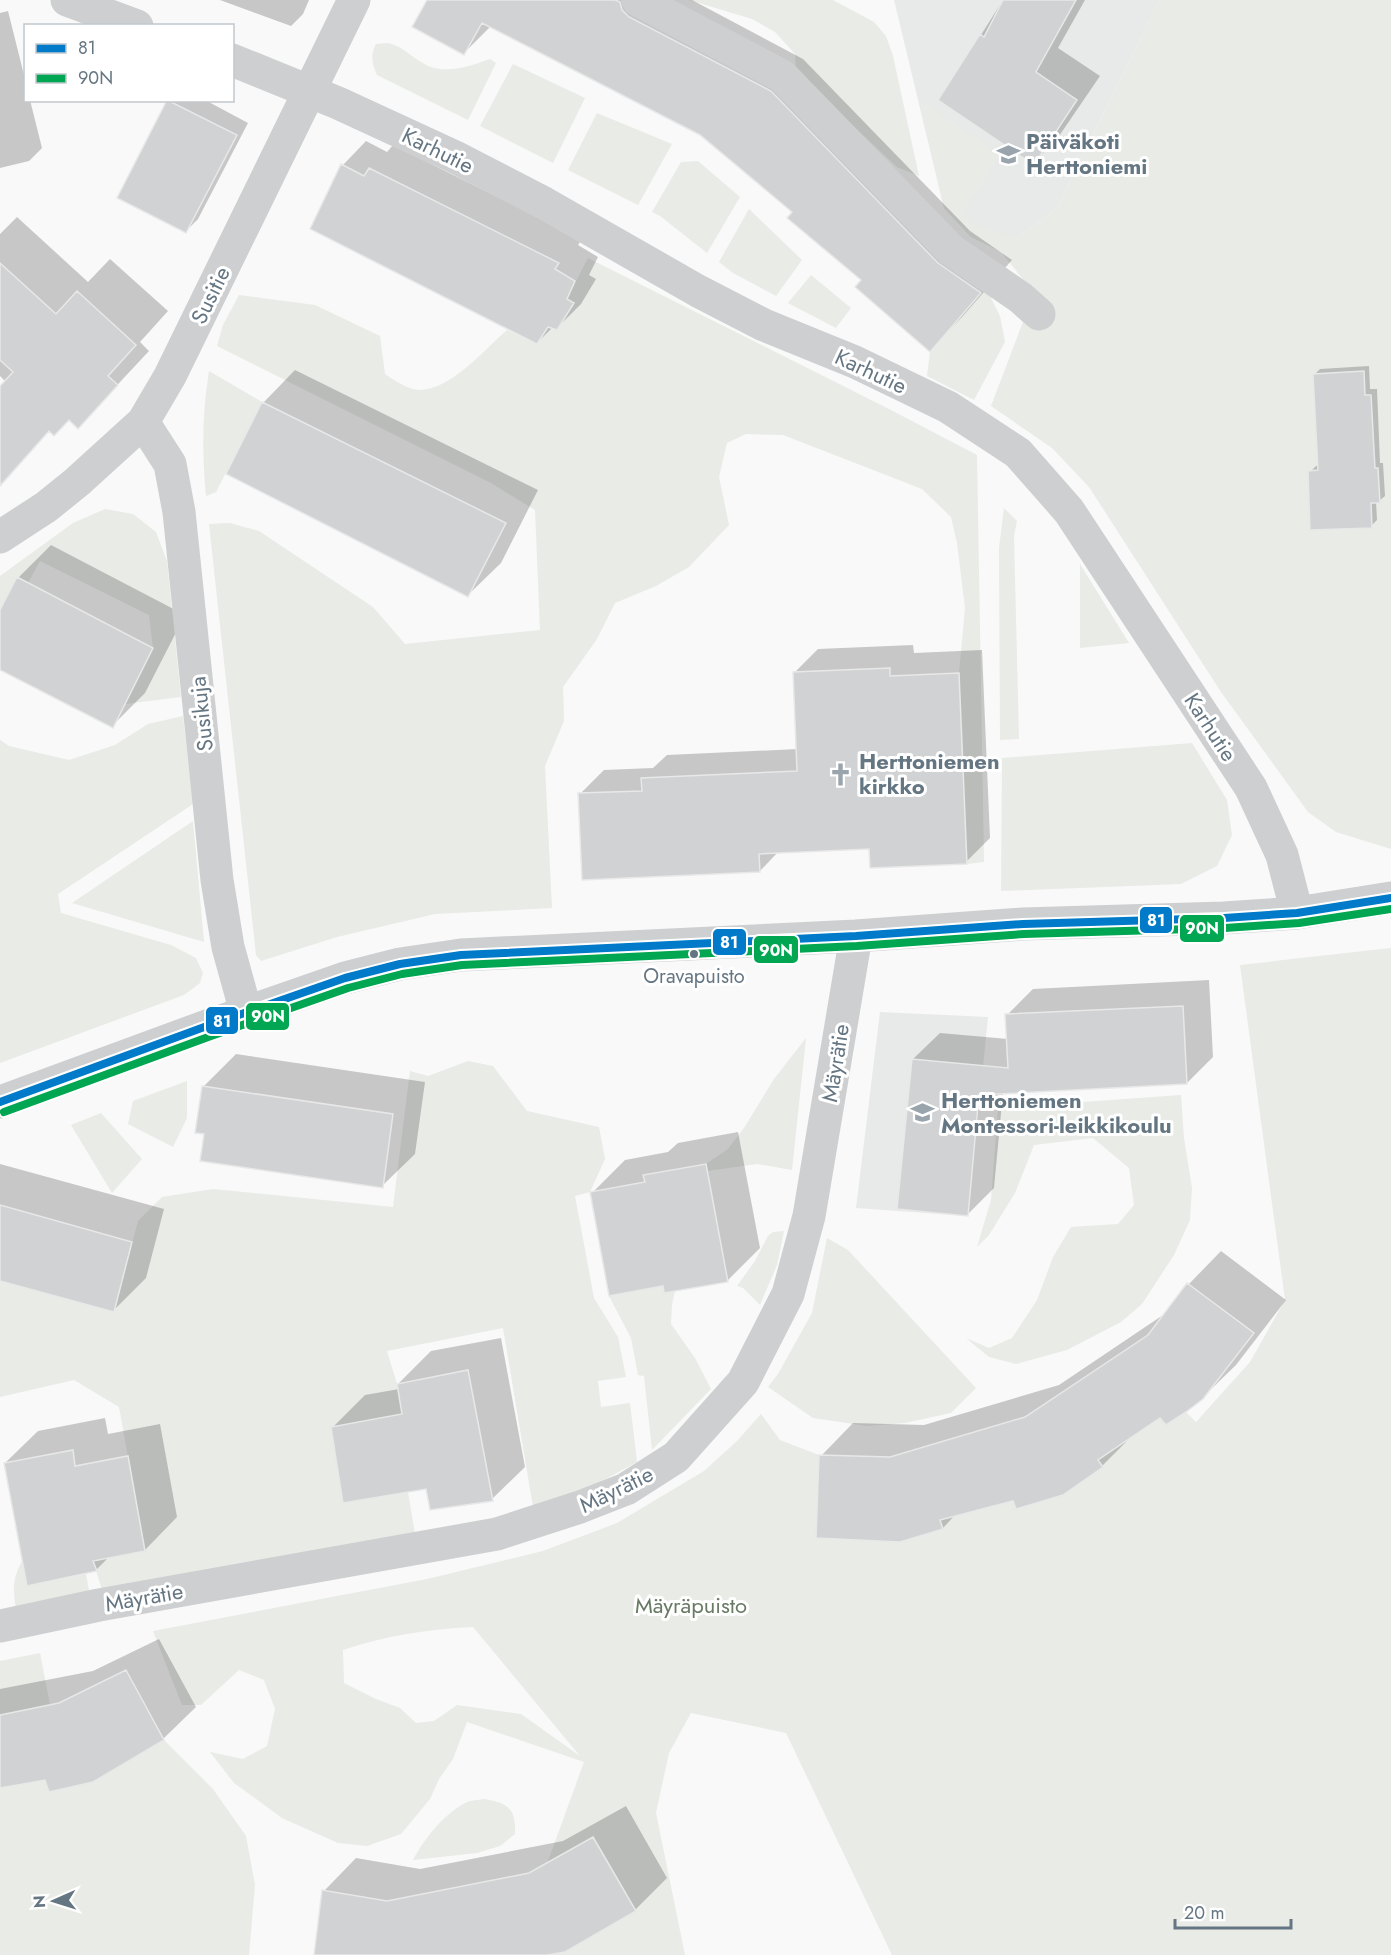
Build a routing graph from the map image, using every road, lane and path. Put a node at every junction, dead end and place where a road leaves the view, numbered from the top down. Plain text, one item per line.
1 (67, 0) edge
2 (354, 0) edge
3 (638, 0) edge
4 (132, 24) edge
5 (234, 61) edge
6 (310, 91) junction
7 (1039, 314) dead end
8 (143, 422) junction
9 (0, 537) edge
10 (1391, 898) edge
11 (1298, 913) junction
12 (856, 936) junction
13 (246, 1012) junction
14 (0, 1102) edge
15 (0, 1626) edge

1 - 4 street
2 - 6 street, Susitie
3 - 7 street
5 - 6 street, Karhutie
6 - 8 street, Susitie
6 - 11 street, Karhutie
8 - 9 street, Susitie
8 - 13 street, Susikuja
10 - 11 street
11 - 12 street
12 - 13 street
12 - 15 street, Mäyrätie
13 - 14 street

